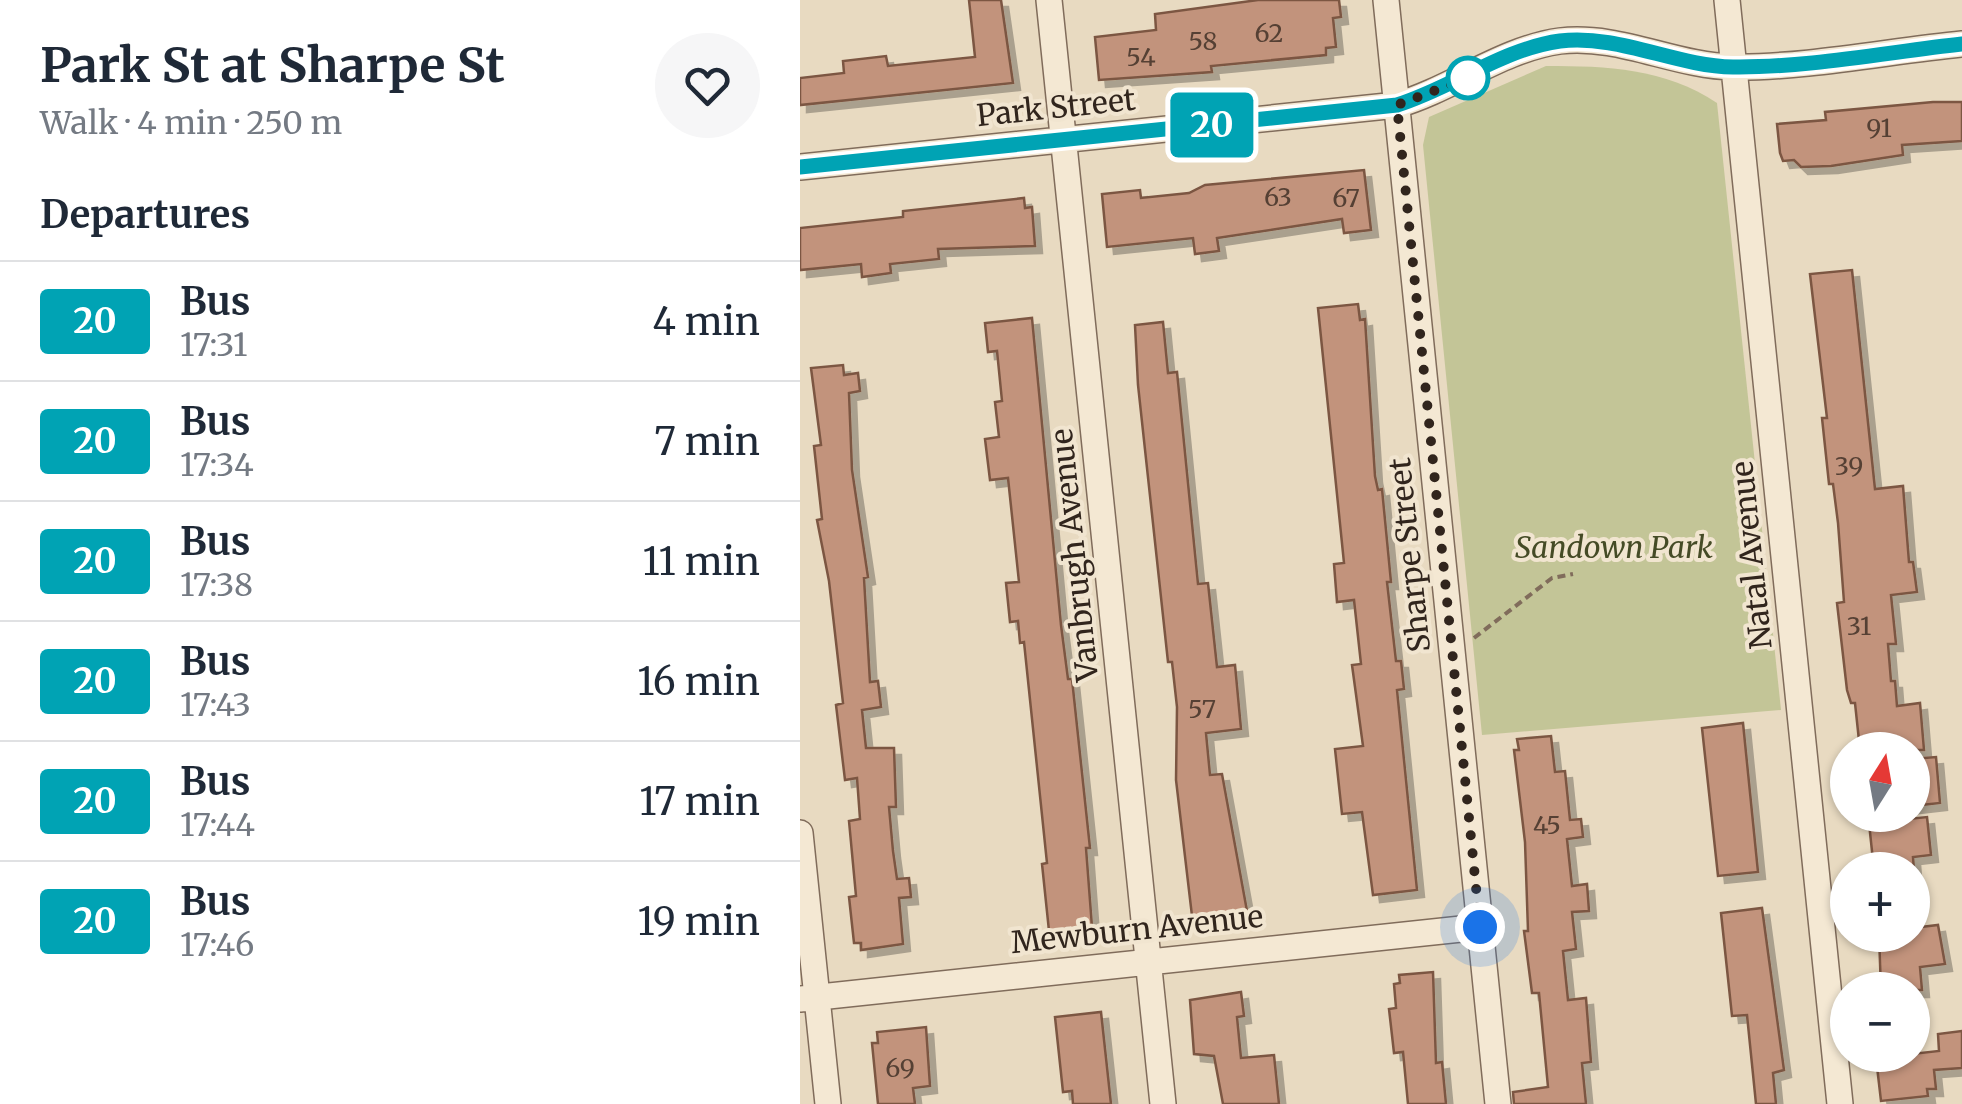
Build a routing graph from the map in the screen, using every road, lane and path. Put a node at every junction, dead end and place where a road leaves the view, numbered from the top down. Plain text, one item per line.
1 (1049, 0) edge
2 (1386, 0) edge
3 (1727, 0) edge
4 (1962, 44) edge
5 (1736, 67) junction
6 (1397, 105) junction
7 (1065, 140) junction
8 (800, 167) edge
9 (1573, 574) dead end
10 (1466, 644) dead end
11 (800, 833) edge
12 (1480, 927) junction
13 (1148, 962) junction
14 (808, 998) edge
15 (828, 1104) edge
16 (1163, 1104) edge
17 (1498, 1104) edge
18 (1840, 1104) edge

1 - 7 street, Vanbrugh Avenue
2 - 6 street, Sharpe Street
3 - 5 street, Natal Avenue
4 - 5 street, Park Street
5 - 6 street, Park Street
5 - 18 street, Natal Avenue
6 - 7 street, Park Street
6 - 12 street, Sharpe Street
7 - 8 street, Park Street
7 - 13 street, Vanbrugh Avenue
9 - 10 path
11 - 14 street
12 - 13 street, Mewburn Avenue
12 - 17 street, Sharpe Street
13 - 14 street, Mewburn Avenue
13 - 16 street, Vanbrugh Avenue
14 - 15 street

